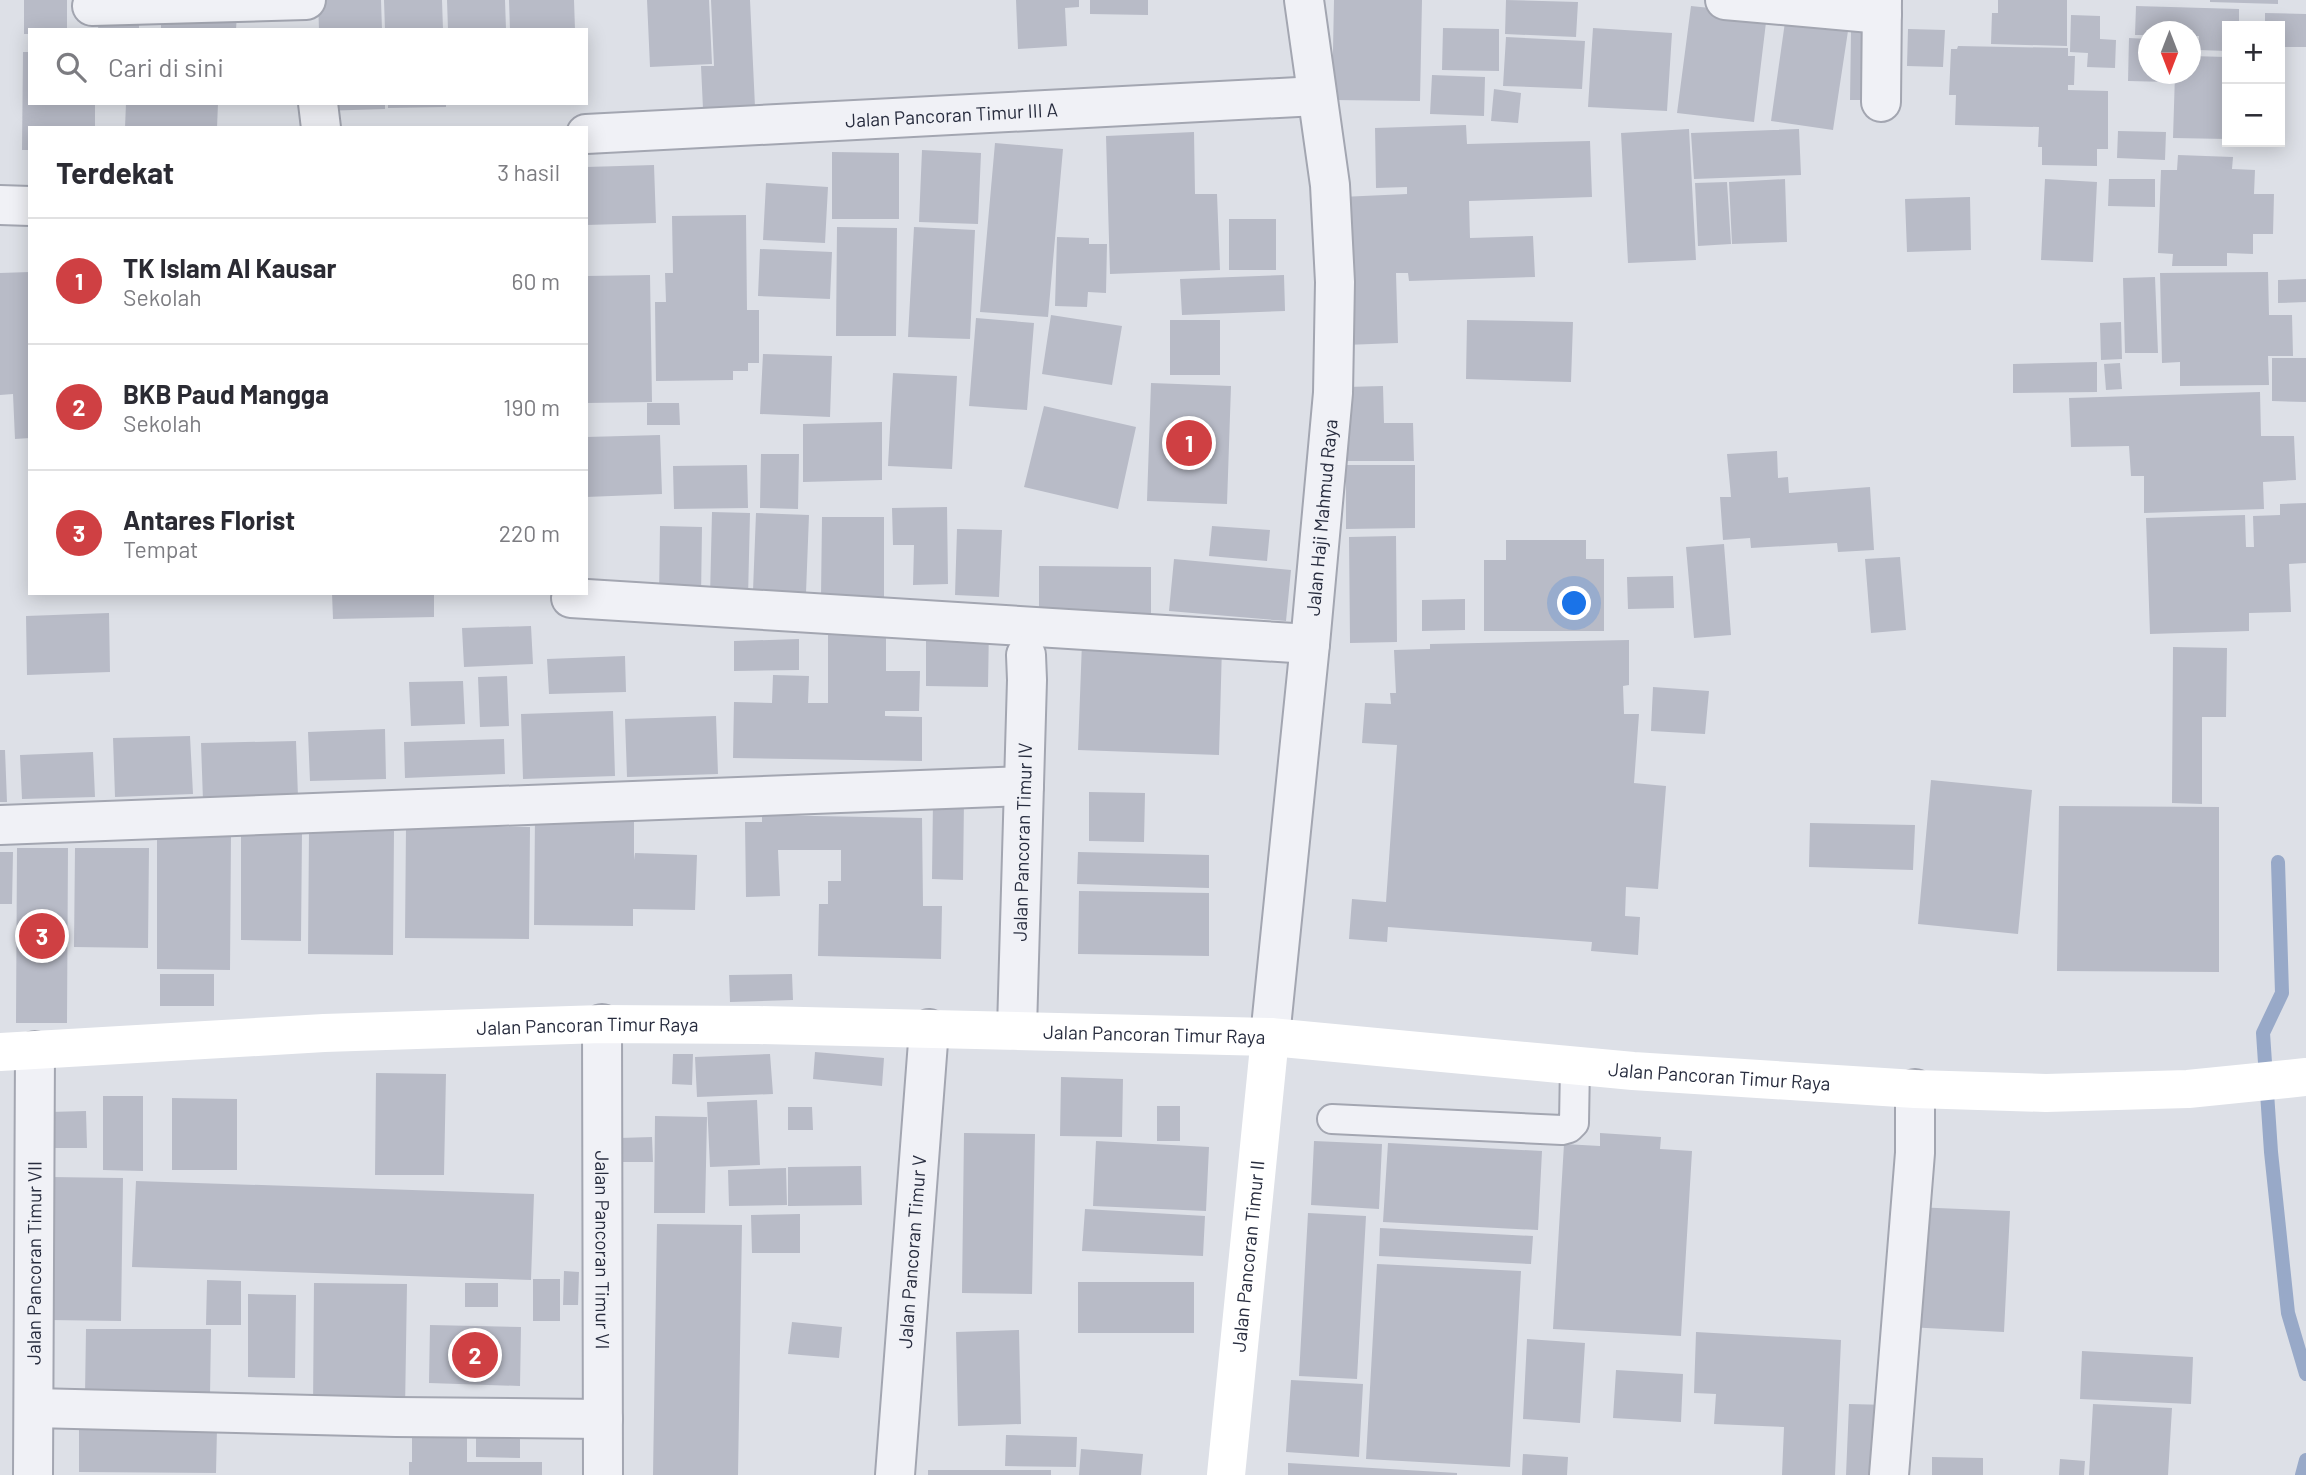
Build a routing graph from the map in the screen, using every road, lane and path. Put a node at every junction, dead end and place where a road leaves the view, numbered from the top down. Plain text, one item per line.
1 (306, 0) edge
2 (1304, 0) edge
3 (1725, 0) edge
4 (92, 6) dead end
5 (1882, 7) edge
6 (309, 28) edge
7 (1317, 96) junction
8 (1881, 102) dead end
9 (318, 105) edge
10 (321, 126) edge
11 (588, 134) edge
12 (0, 205) edge
13 (28, 206) edge
14 (571, 598) dead end
15 (1310, 644) junction
16 (1026, 655) dead end
17 (1024, 786) junction
18 (0, 825) edge
19 (602, 1024) junction
20 (929, 1029) junction
21 (1017, 1029) junction
22 (1270, 1037) junction
23 (18, 1051) edge
24 (1575, 1065) junction
25 (2306, 1077) edge
26 (1915, 1089) junction
27 (1332, 1119) dead end
28 (34, 1408) junction
29 (603, 1419) junction
30 (33, 1475) edge
31 (603, 1475) edge
32 (895, 1475) edge
33 (1226, 1475) edge
34 (1889, 1475) edge

1 - 4 street
1 - 6 street
2 - 7 street, Jalan Haji Mahmud Raya
3 - 5 street
5 - 8 street
7 - 11 street, Jalan Pancoran Timur III A
7 - 15 street, Jalan Haji Mahmud Raya
9 - 10 street
12 - 13 street
14 - 15 street
15 - 22 street, Jalan Haji Mahmud Raya
16 - 17 street, Jalan Pancoran Timur IV
17 - 18 street
17 - 21 street, Jalan Pancoran Timur IV
19 - 20 street, Jalan Pancoran Timur Raya
19 - 23 street, Jalan Pancoran Timur Raya
19 - 29 street, Jalan Pancoran Timur VI
20 - 21 street, Jalan Pancoran Timur Raya
20 - 32 street, Jalan Pancoran Timur V
21 - 22 street, Jalan Pancoran Timur Raya
22 - 24 street, Jalan Pancoran Timur Raya
22 - 33 street, Jalan Pancoran Timur II
23 - 28 street, Jalan Pancoran Timur VII
24 - 26 street, Jalan Pancoran Timur Raya
24 - 27 lane
25 - 26 street, Jalan Pancoran Timur Raya
26 - 34 street
28 - 29 street
28 - 30 street, Jalan Pancoran Timur VII
29 - 31 street, Jalan Pancoran Timur VI

